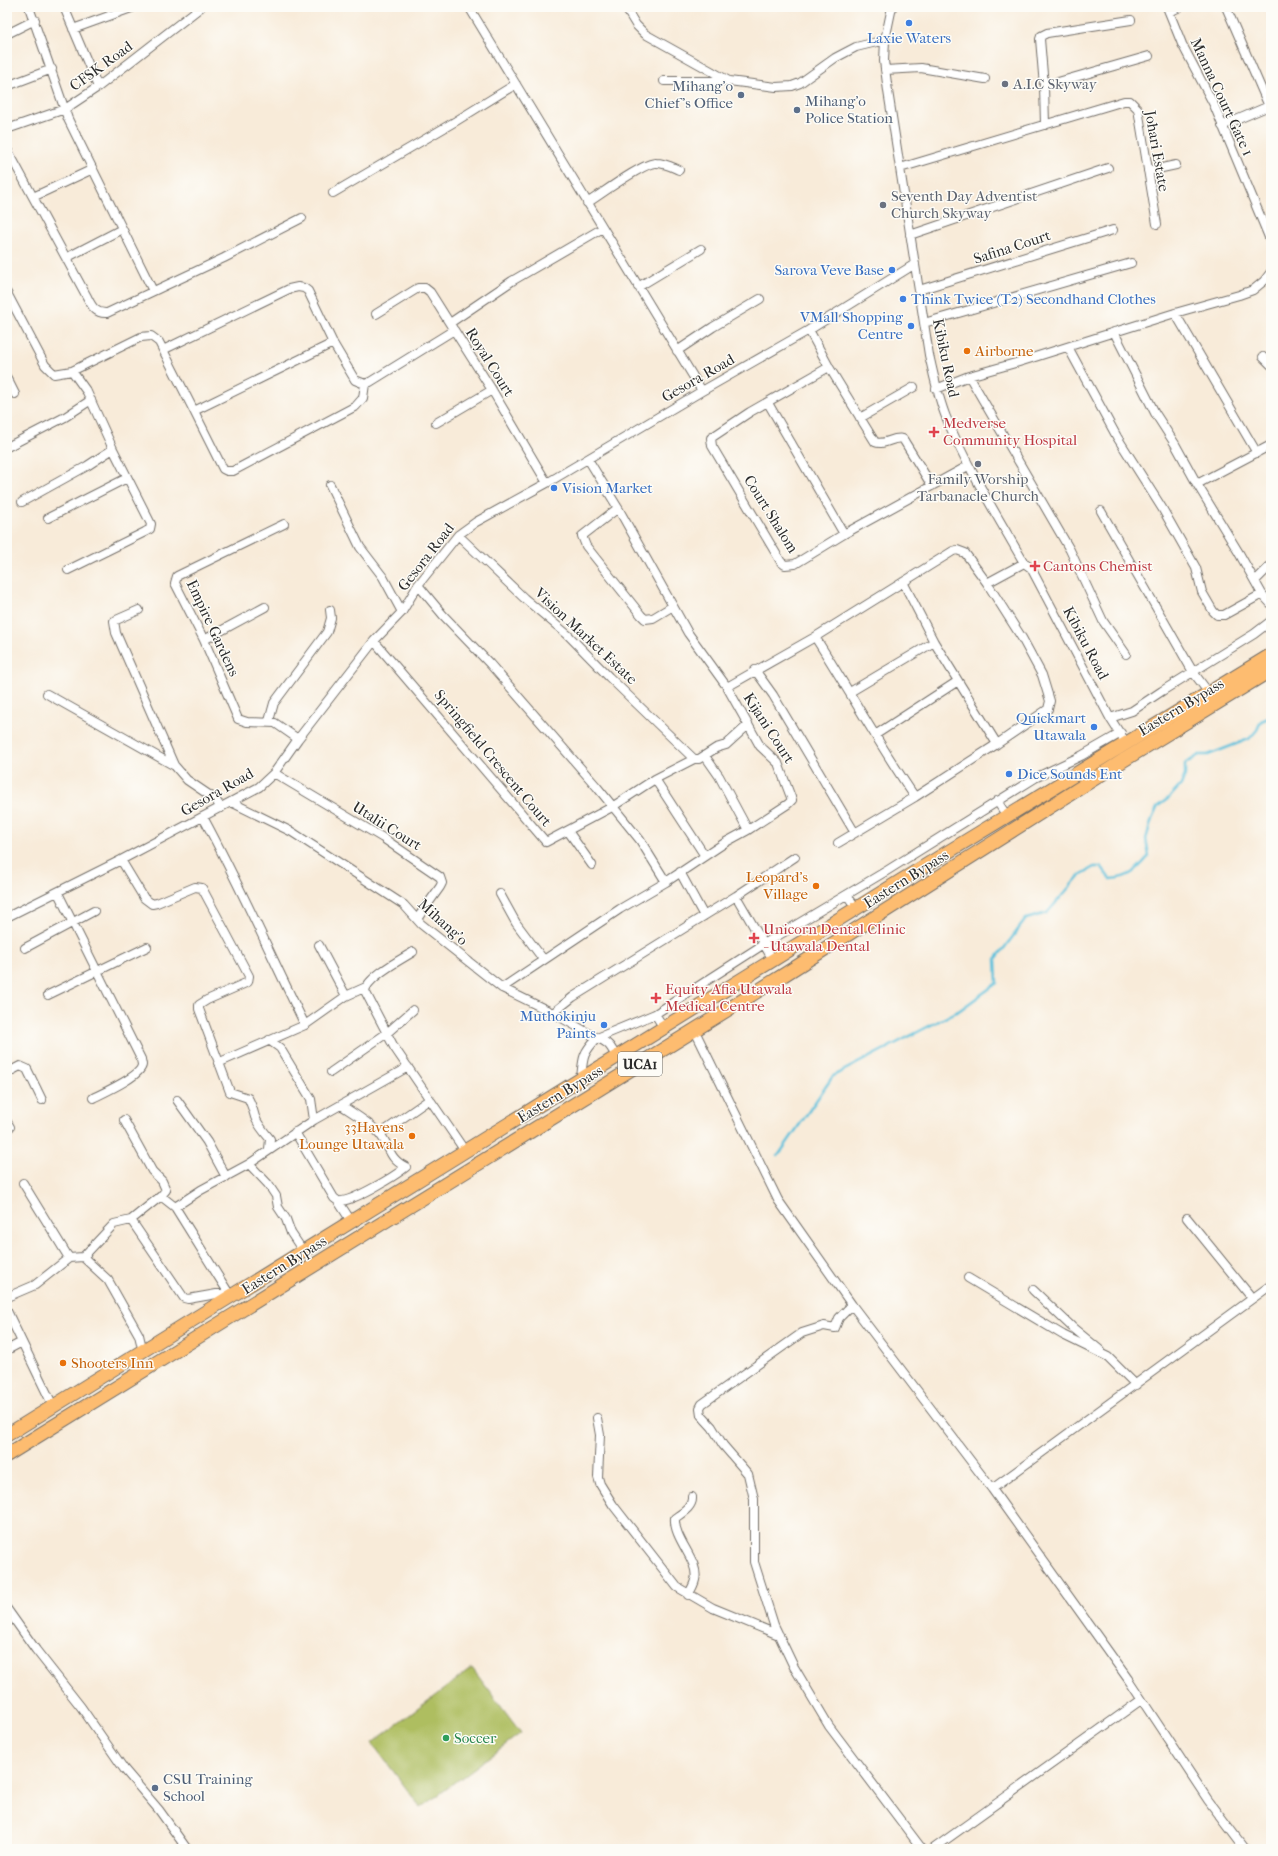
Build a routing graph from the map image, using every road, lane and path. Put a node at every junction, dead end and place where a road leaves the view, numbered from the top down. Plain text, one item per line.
1 (30, 7) edge
2 (64, 7) edge
3 (134, 7) edge
4 (201, 7) edge
5 (469, 7) edge
6 (625, 7) edge
7 (892, 7) edge
8 (1180, 7) edge
9 (1226, 7) edge
10 (1168, 9) edge
11 (35, 20) junction
12 (1132, 20) dead end
13 (73, 29) junction
14 (7, 34) edge
15 (885, 40) junction
16 (1149, 56) dead end
17 (52, 69) junction
18 (885, 70) junction
19 (985, 80) dead end
20 (729, 81) junction
21 (664, 82) dead end
22 (516, 84) junction
23 (7, 86) edge
24 (1044, 86) junction
25 (98, 87) junction
26 (1270, 108) edge
27 (65, 109) junction
28 (1045, 125) junction
29 (1222, 126) junction
30 (7, 129) edge
31 (7, 149) edge
32 (1176, 165) dead end
33 (900, 168) junction
34 (1108, 168) dead end
35 (92, 169) junction
36 (679, 170) dead end
37 (1148, 171) junction
38 (332, 193) dead end
39 (33, 197) junction
40 (587, 203) junction
41 (302, 218) dead end
42 (1157, 224) dead end
43 (602, 228) junction
44 (122, 229) junction
45 (1113, 230) dead end
46 (910, 234) junction
47 (1271, 242) edge
48 (701, 249) dead end
49 (66, 258) junction
50 (1131, 263) dead end
51 (915, 264) junction
52 (1271, 272) edge
53 (1268, 283) edge
54 (638, 287) junction
55 (919, 290) junction
56 (153, 291) junction
57 (7, 293) edge
58 (760, 299) dead end
59 (1175, 313) junction
60 (376, 314) dead end
61 (924, 323) junction
62 (452, 326) junction
63 (809, 330) junction
64 (1114, 332) junction
65 (333, 343) junction
66 (1068, 347) junction
67 (163, 350) junction
68 (677, 350) junction
69 (1262, 357) dead end
70 (1271, 365) edge
71 (829, 367) junction
72 (72, 371) junction
73 (968, 376) junction
74 (7, 378) edge
75 (365, 384) junction
76 (914, 387) dead end
77 (936, 389) junction
78 (492, 390) junction
79 (702, 391) junction
80 (15, 394) dead end
81 (92, 400) junction
82 (768, 403) junction
83 (194, 411) junction
84 (860, 418) junction
85 (436, 422) dead end
86 (1271, 445) edge
87 (7, 447) edge
88 (113, 449) junction
89 (1257, 453) junction
90 (588, 459) junction
91 (968, 466) junction
92 (127, 478) junction
93 (547, 483) junction
94 (1196, 484) junction
95 (330, 485) dead end
96 (932, 486) junction
97 (22, 502) dead end
98 (618, 508) junction
99 (1100, 511) dead end
100 (48, 518) dead end
101 (284, 524) dead end
102 (844, 534) junction
103 (458, 535) junction
104 (1024, 563) junction
105 (1271, 565) edge
106 (68, 570) dead end
107 (1255, 581) junction
108 (903, 582) junction
109 (418, 584) junction
110 (987, 584) junction
111 (1262, 594) junction
112 (1271, 604) edge
113 (673, 606) junction
114 (265, 607) dead end
115 (139, 610) dead end
116 (330, 610) dead end
117 (402, 612) junction
118 (1271, 621) edge
119 (815, 637) junction
120 (204, 640) junction
121 (374, 641) junction
122 (934, 642) junction
123 (1126, 654) dead end
124 (1271, 655) edge
125 (755, 670) junction
126 (1271, 670) edge
127 (1193, 672) junction
128 (958, 681) junction
129 (726, 687) junction
130 (850, 692) junction
131 (1209, 693) junction
132 (47, 694) dead end
133 (1110, 718) junction
134 (269, 721) junction
135 (748, 725) junction
136 (875, 735) junction
137 (1124, 738) junction
138 (298, 739) junction
139 (998, 744) junction
140 (705, 756) junction
141 (694, 759) junction
142 (174, 765) junction
143 (274, 772) junction
144 (655, 780) junction
145 (915, 797) junction
146 (997, 801) junction
147 (231, 802) junction
148 (612, 806) junction
149 (221, 808) junction
150 (1007, 816) junction
151 (203, 817) junction
152 (748, 830) junction
153 (568, 831) junction
154 (855, 833) junction
155 (838, 843) dead end
156 (705, 856) junction
157 (795, 857) dead end
158 (121, 860) junction
159 (592, 865) dead end
160 (680, 872) junction
161 (902, 880) junction
162 (666, 882) junction
163 (58, 893) junction
164 (500, 894) dead end
165 (912, 894) junction
166 (847, 895) junction
167 (736, 896) junction
168 (856, 908) junction
169 (94, 911) dead end
170 (704, 916) junction
171 (7, 917) edge
172 (417, 919) junction
173 (72, 922) junction
174 (764, 944) junction
175 (319, 945) dead end
176 (147, 947) dead end
177 (25, 948) dead end
178 (413, 952) dead end
179 (543, 959) junction
180 (773, 960) junction
181 (98, 972) junction
182 (366, 987) junction
183 (502, 988) junction
184 (48, 995) dead end
185 (346, 996) junction
186 (413, 1010) dead end
187 (553, 1013) junction
188 (655, 1014) junction
189 (305, 1025) junction
190 (664, 1028) junction
191 (694, 1029) junction
192 (387, 1033) junction
193 (597, 1038) junction
194 (269, 1040) junction
195 (616, 1058) junction
196 (218, 1063) junction
197 (408, 1067) junction
198 (331, 1072) dead end
199 (7, 1073) edge
200 (581, 1079) junction
201 (93, 1098) dead end
202 (430, 1099) junction
203 (42, 1100) dead end
204 (177, 1100) dead end
205 (341, 1105) junction
206 (124, 1120) dead end
207 (314, 1120) junction
208 (296, 1132) junction
209 (380, 1134) junction
210 (269, 1149) junction
211 (465, 1151) junction
212 (249, 1164) junction
213 (226, 1177) junction
214 (23, 1183) dead end
215 (161, 1196) junction
216 (338, 1201) junction
217 (176, 1207) junction
218 (1187, 1218) dead end
219 (131, 1220) junction
220 (351, 1221) junction
221 (303, 1251) junction
222 (83, 1257) junction
223 (69, 1258) junction
224 (968, 1278) dead end
225 (1271, 1285) edge
226 (1033, 1290) dead end
227 (226, 1296) junction
228 (7, 1297) edge
229 (1252, 1298) junction
230 (852, 1304) junction
231 (7, 1311) edge
232 (22, 1342) junction
233 (7, 1350) edge
234 (143, 1352) junction
235 (1108, 1357) junction
236 (1136, 1385) junction
237 (53, 1406) junction
238 (597, 1418) dead end
239 (7, 1435) edge
240 (7, 1455) edge
241 (992, 1489) junction
242 (692, 1497) dead end
243 (688, 1595) junction
244 (7, 1608) edge
245 (779, 1635) junction
246 (1141, 1700) junction
247 (187, 1849) edge
248 (922, 1849) edge
249 (933, 1849) edge
250 (1245, 1849) edge

1 - 11 street
2 - 13 street
3 - 13 street
4 - 25 street, CFSK Road
5 - 22 street
6 - 20 street
7 - 15 street, Kibiku Road
8 - 10 street
9 - 26 street
10 - 29 street, Manna Court Gate 1
11 - 14 street
11 - 17 street
12 - 24 street
13 - 25 street
15 - 18 street, Kibiku Road
15 - 20 street
16 - 24 street
17 - 23 street
17 - 27 street
18 - 19 street
18 - 33 street, Kibiku Road
20 - 21 street
22 - 38 street
22 - 40 street
24 - 28 street
25 - 27 street, CFSK Road
26 - 29 street
27 - 30 street, CFSK Road
27 - 35 street
28 - 33 street, Johari Estate
28 - 37 street, Johari Estate
29 - 47 street, Manna Court Gate 1
31 - 39 street
32 - 37 street
33 - 46 street, Kibiku Road
34 - 46 street
35 - 39 street
35 - 44 street
36 - 40 street
37 - 42 street, Johari Estate
39 - 49 street
40 - 43 street
41 - 56 street
43 - 54 street
43 - 62 street
44 - 49 street
44 - 56 street
45 - 55 street, Safina Court
46 - 51 street, Kibiku Road
48 - 54 street
49 - 56 street
50 - 61 street
51 - 55 street, Kibiku Road
51 - 63 street, Gesora Road
52 - 53 street
53 - 59 street
54 - 68 street
55 - 61 street, Kibiku Road
57 - 72 street
58 - 68 street
59 - 64 street
59 - 89 street
60 - 62 street
61 - 77 street, Kibiku Road
62 - 75 street, Royal Court
62 - 78 street, Royal Court
63 - 71 street
63 - 79 street, Gesora Road
64 - 66 street
64 - 94 street
65 - 67 street
65 - 75 street
65 - 83 street
66 - 73 street
66 - 111 street
67 - 72 street
67 - 83 street
68 - 79 street
69 - 70 street
71 - 82 street, Court Shalom
71 - 84 street
72 - 81 street
73 - 77 street
73 - 123 street
74 - 80 street
75 - 83 street
76 - 84 street
77 - 91 street, Kibiku Road
78 - 85 street
78 - 93 street, Royal Court
79 - 90 street, Gesora Road
81 - 87 street
81 - 88 street
82 - 102 street
82 - 102 street, Court Shalom
84 - 96 street
86 - 89 street
88 - 92 street
88 - 97 street
89 - 94 street
90 - 93 street, Gesora Road
90 - 98 street, Kijani Court
91 - 96 street, Court Shalom
91 - 104 street, Kibiku Road
92 - 100 street
92 - 106 street
93 - 103 street, Gesora Road
94 - 107 street
95 - 117 street
96 - 102 street, Court Shalom
98 - 113 street, Kijani Court
98 - 113 street
99 - 127 street
101 - 120 street, Empire Gardens
103 - 109 street, Gesora Road
103 - 141 street, Vision Market Estate
104 - 110 street
104 - 133 street, Kibiku Road
105 - 107 street
107 - 111 street
108 - 110 street
108 - 119 street
108 - 122 street
109 - 117 street, Gesora Road
109 - 148 street
110 - 139 street
111 - 112 street
113 - 129 street, Kijani Court
114 - 120 street
115 - 142 street
116 - 134 street
117 - 121 street, Gesora Road
118 - 127 street
119 - 125 street
119 - 130 street
120 - 134 street, Empire Gardens
121 - 138 street, Gesora Road
121 - 153 street, Springfield Crescent Court
122 - 128 street
122 - 130 street
124 - 131 main road, Eastern Bypass / UCA1
125 - 129 street
125 - 154 street
126 - 165 main road, Eastern Bypass / UCA1
127 - 131 street
127 - 133 street
128 - 136 street
128 - 139 street
129 - 135 street, Kijani Court
130 - 136 street
131 - 137 main road, Eastern Bypass / UCA1
132 - 142 street
133 - 137 street, Kibiku Road
134 - 138 street
135 - 140 street, Springfield Crescent Court
135 - 152 street, Kijani Court
136 - 145 street
137 - 146 street
137 - 150 main road, Eastern Bypass / UCA1
138 - 143 street, Gesora Road
139 - 145 street
140 - 141 street, Springfield Crescent Court
140 - 152 street
141 - 144 street, Springfield Crescent Court
142 - 149 street
143 - 147 street, Gesora Road
143 - 172 street, Utalii Court
144 - 148 street, Springfield Crescent Court
144 - 156 street
145 - 154 street
146 - 150 street
146 - 166 street
147 - 149 street, Gesora Road
147 - 172 street, Mihang'o
148 - 153 street, Springfield Crescent Court
148 - 162 street
149 - 151 street, Gesora Road
150 - 161 main road, Eastern Bypass / UCA1
151 - 158 street, Gesora Road
151 - 189 street
152 - 156 street, Kijani Court
153 - 159 street
154 - 155 street
156 - 160 street, Kijani Court
157 - 167 street
158 - 163 street, Gesora Road
158 - 196 street
160 - 162 street, Kijani Court
160 - 170 street
161 - 165 main road
161 - 168 main road, Eastern Bypass / UCA1
162 - 179 street, Kijani Court
163 - 171 street, Gesora Road
163 - 173 street
164 - 179 street
165 - 191 main road, Eastern Bypass / UCA1
166 - 168 street
166 - 174 street
167 - 170 street
167 - 174 street
168 - 180 main road, Eastern Bypass / UCA1
169 - 173 street
170 - 187 street
172 - 183 street, Mihang'o
173 - 177 street
173 - 181 street
174 - 180 street
174 - 188 street
175 - 185 street
176 - 181 street
178 - 182 street
179 - 183 street, Kijani Court
180 - 190 main road, Eastern Bypass / UCA1
181 - 184 street
181 - 201 street
182 - 185 street
182 - 192 street
183 - 187 street, Mihang'o
185 - 189 street
186 - 192 street
187 - 193 street, Mihang'o
188 - 190 street
188 - 193 street
189 - 194 street
190 - 195 main road, Eastern Bypass / UCA1
191 - 230 street
191 - 240 main road, Eastern Bypass / UCA1
192 - 197 street
192 - 198 street
193 - 195 street, Mihang'o
193 - 200 street
194 - 196 street
194 - 207 street
195 - 200 main road, Eastern Bypass / UCA1
196 - 210 street
197 - 202 street
197 - 205 street
199 - 203 street
200 - 211 main road, Eastern Bypass / UCA1
202 - 209 street
202 - 211 street
204 - 213 street
205 - 207 street
205 - 209 street
206 - 215 street
207 - 208 street
208 - 210 street
208 - 216 street
209 - 216 street
210 - 212 street
211 - 220 main road, Eastern Bypass / UCA1
212 - 213 street
212 - 221 street
213 - 217 street
214 - 223 street
215 - 217 street
215 - 219 street
216 - 220 street
217 - 227 street
218 - 229 street
219 - 222 street
219 - 227 street
220 - 221 main road, Eastern Bypass / UCA1
221 - 227 main road, Eastern Bypass / UCA1
222 - 223 street
222 - 234 street
223 - 228 street
224 - 235 street
225 - 229 street
226 - 235 street
227 - 234 main road, Eastern Bypass / UCA1
229 - 236 street
230 - 241 street
230 - 245 street
231 - 232 street
232 - 233 street
232 - 237 street
234 - 237 main road, Eastern Bypass / UCA1
235 - 236 street
236 - 241 street
237 - 239 main road, Eastern Bypass / UCA1
238 - 243 street
241 - 246 street
242 - 243 street
243 - 245 street
244 - 247 street
245 - 248 street
246 - 249 street
246 - 250 street

